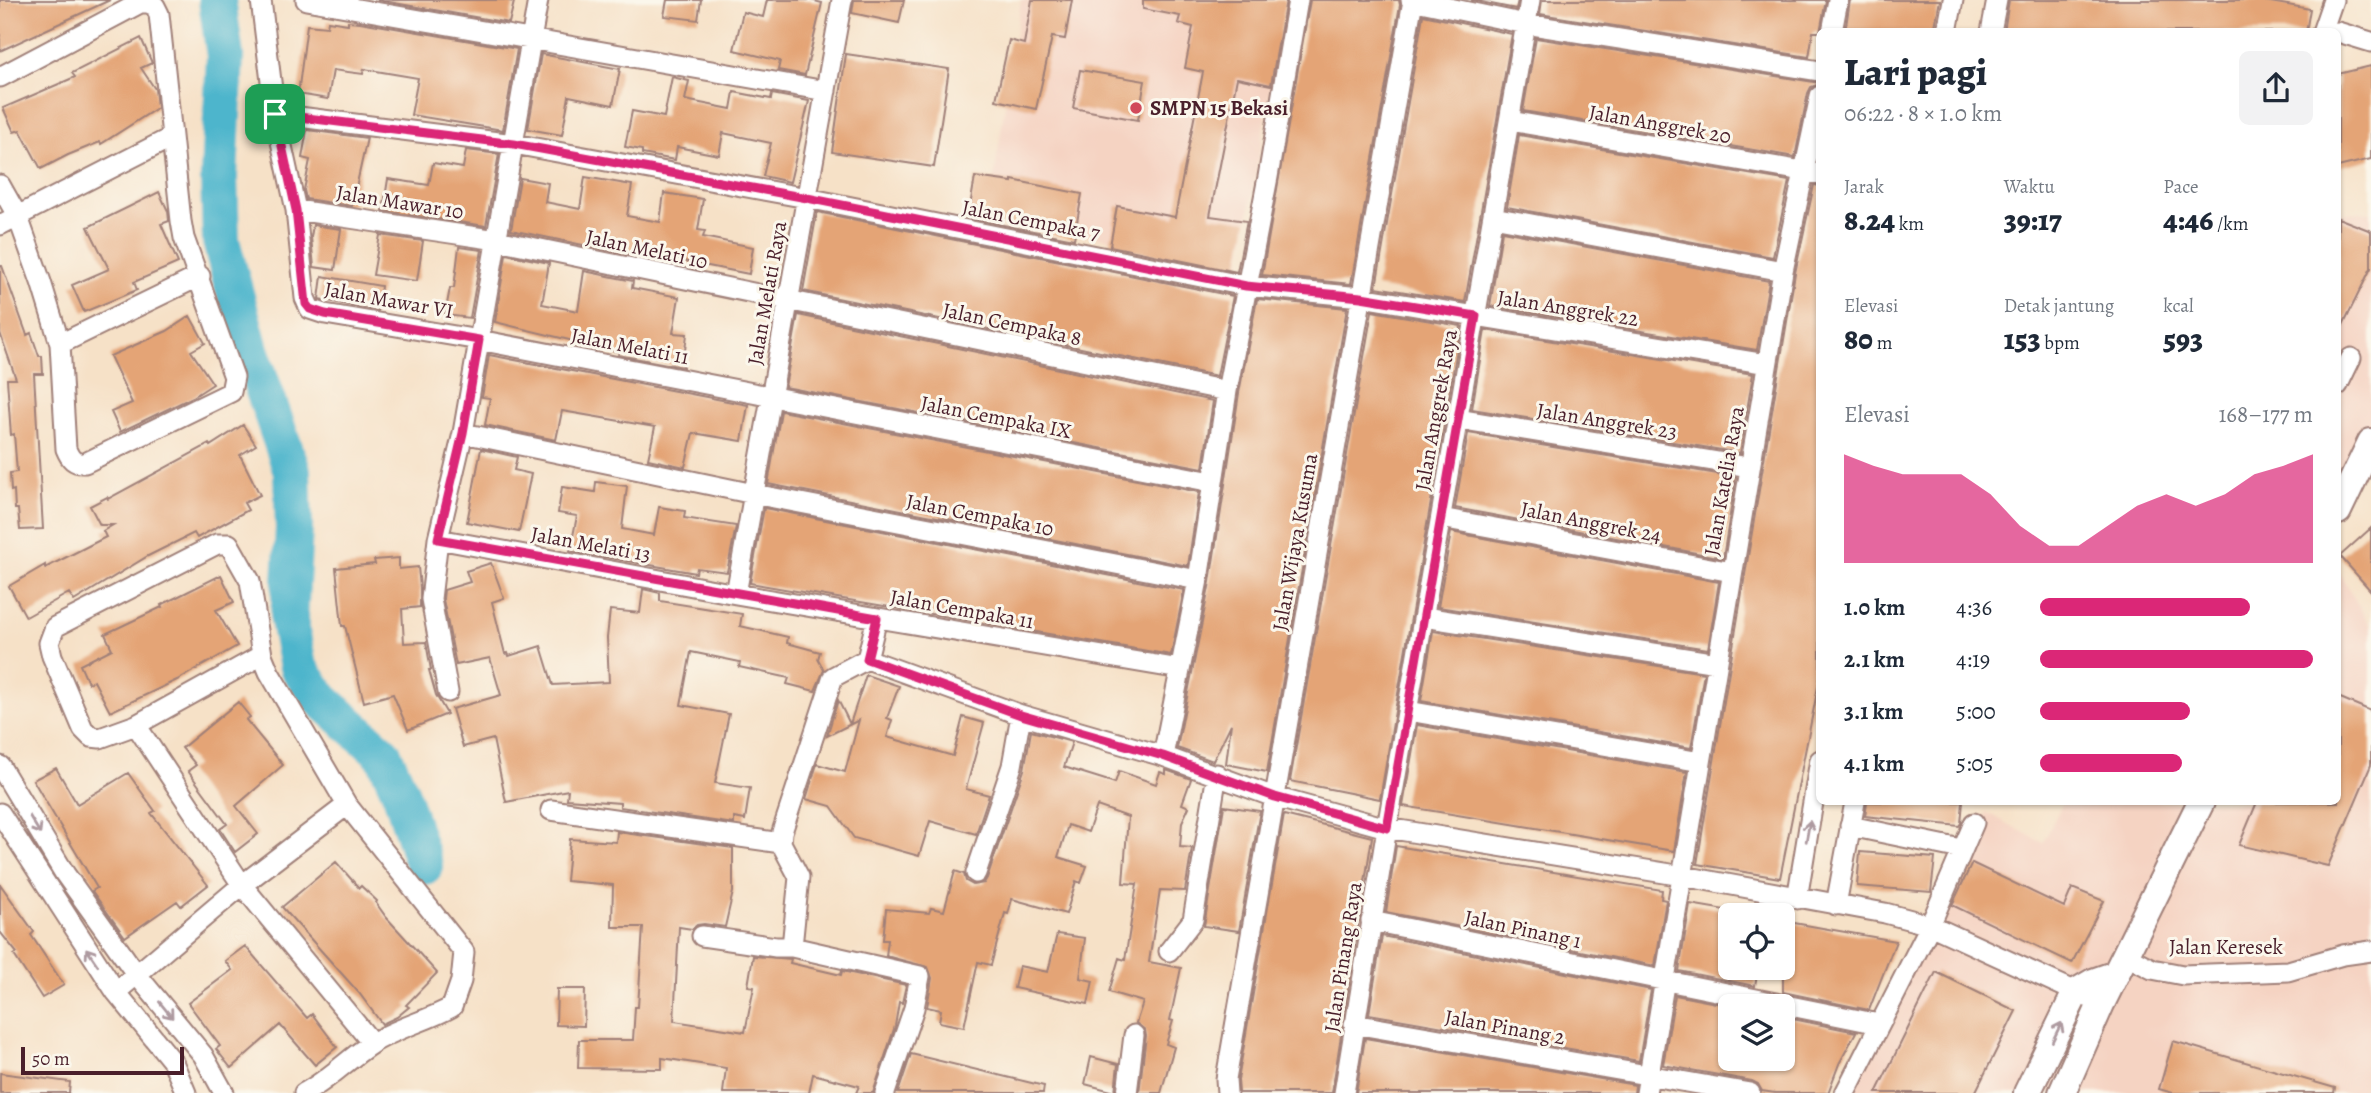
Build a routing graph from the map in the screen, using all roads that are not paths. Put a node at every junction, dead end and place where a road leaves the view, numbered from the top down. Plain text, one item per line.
1 (261, 0) edge
2 (306, 0) edge
3 (538, 0) edge
4 (1298, 0) edge
5 (1412, 0) edge
6 (1530, 0) edge
7 (1838, 0) edge
8 (1953, 0) edge
9 (1997, 0) edge
10 (2333, 0) edge
11 (839, 1) edge
12 (1527, 23) junction
13 (1833, 28) edge
14 (1948, 28) edge
15 (1992, 28) edge
16 (2330, 28) edge
17 (2341, 34) edge
18 (531, 41) junction
19 (2371, 42) edge
20 (1816, 70) edge
21 (0, 77) edge
22 (826, 91) junction
23 (275, 114) junction
24 (1510, 121) junction
25 (1816, 134) edge
26 (170, 138) junction
27 (514, 144) junction
28 (1812, 172) edge
29 (0, 185) edge
30 (807, 198) junction
31 (296, 210) junction
32 (1493, 217) junction
33 (9, 221) edge
34 (497, 240) junction
35 (1783, 271) junction
36 (200, 276) junction
37 (1246, 286) junction
38 (1361, 297) junction
39 (788, 302) junction
40 (1476, 316) junction
41 (479, 340) junction
42 (60, 344) junction
43 (2351, 358) dead end
44 (1767, 364) junction
45 (2341, 380) edge
46 (1227, 391) junction
47 (771, 397) junction
48 (1458, 419) junction
49 (463, 433) junction
50 (2371, 442) edge
51 (1749, 467) junction
52 (1212, 482) junction
53 (754, 494) junction
54 (2341, 505) edge
55 (1441, 517) junction
56 (438, 539) junction
57 (1732, 572) junction
58 (1198, 580) junction
59 (736, 594) junction
60 (1424, 617) junction
61 (877, 618) junction
62 (262, 655) junction
63 (867, 659) junction
64 (1717, 663) junction
65 (1180, 669) junction
66 (448, 692) dead end
67 (1408, 711) junction
68 (1021, 715) junction
69 (136, 724) junction
70 (1163, 756) junction
71 (1700, 762) junction
72 (0, 766) edge
73 (1217, 774) junction
74 (1816, 784) edge
75 (1275, 797) junction
76 (347, 804) junction
77 (1854, 805) edge
78 (2200, 805) edge
79 (551, 810) dead end
80 (0, 813) edge
81 (1974, 823) dead end
82 (1850, 826) junction
83 (1387, 828) junction
84 (781, 843) junction
85 (1961, 849) junction
86 (976, 873) dead end
87 (1683, 876) junction
88 (242, 885) junction
89 (1797, 898) junction
90 (1836, 905) junction
91 (1371, 921) junction
92 (1930, 925) junction
93 (702, 936) dead end
94 (792, 947) junction
95 (1169, 951) dead end
96 (2371, 951) edge
97 (2120, 965) junction
98 (137, 975) junction
99 (1665, 981) junction
100 (116, 992) junction
101 (2076, 992) junction
102 (2101, 1004) junction
103 (1354, 1024) junction
104 (1879, 1024) junction
105 (1134, 1034) dead end
106 (372, 1043) junction
107 (1648, 1084) edge
108 (187, 1093) edge
109 (224, 1093) edge
110 (304, 1093) edge
111 (885, 1093) edge
112 (1126, 1093) edge
113 (1227, 1093) edge
114 (1344, 1093) edge
115 (1750, 1093) edge
116 (1845, 1093) edge
117 (2027, 1093) edge
118 (2062, 1093) edge

1 - 23 street, Jalan Mawar VI
2 - 18 street
3 - 18 street
4 - 37 street
5 - 12 street
5 - 38 street, Jalan Wijaya Kusuma
6 - 12 street, Jalan Anggrek Raya
7 - 13 street
8 - 14 street
9 - 15 street
10 - 16 street
11 - 22 street, Jalan Melati Raya
12 - 20 street
12 - 24 street, Jalan Anggrek Raya
17 - 19 street
18 - 22 street
18 - 27 street
21 - 26 street
22 - 30 street, Jalan Melati Raya
23 - 27 street, Jalan Cempaka 7
23 - 31 street, Jalan Mawar VI
24 - 28 street, Jalan Anggrek 20
24 - 32 street, Jalan Anggrek Raya
25 - 28 street, Jalan Katelia Raya
26 - 33 street
26 - 36 street
27 - 30 street, Jalan Cempaka 7
27 - 34 street
28 - 35 street, Jalan Katelia Raya
29 - 33 street
30 - 37 street, Jalan Cempaka 7
30 - 39 street, Jalan Melati Raya
31 - 34 street, Jalan Mawar 10
31 - 41 street, Jalan Mawar VI
32 - 35 street
32 - 40 street, Jalan Anggrek Raya
33 - 42 street
34 - 39 street, Jalan Melati 10
34 - 41 street
35 - 44 street, Jalan Katelia Raya
36 - 42 street
36 - 42 street
37 - 38 street, Jalan Cempaka 7
37 - 46 street
38 - 40 street, Jalan Anggrek 22
38 - 75 street, Jalan Wijaya Kusuma
39 - 46 street, Jalan Cempaka 8
39 - 47 street, Jalan Melati Raya
40 - 44 street, Jalan Anggrek 22
40 - 48 street, Jalan Anggrek Raya
41 - 47 street, Jalan Melati 11
41 - 49 street
43 - 45 street
44 - 51 street, Jalan Katelia Raya
46 - 52 street
47 - 52 street, Jalan Cempaka IX
47 - 53 street, Jalan Melati Raya
48 - 51 street, Jalan Anggrek 23
48 - 55 street, Jalan Anggrek Raya
49 - 53 street, Jalan Cempaka 10
49 - 56 street
50 - 54 main road
51 - 57 street, Jalan Katelia Raya
52 - 58 street
53 - 58 street, Jalan Cempaka 10
53 - 59 street, Jalan Melati Raya
55 - 57 street, Jalan Anggrek 24
55 - 60 street, Jalan Anggrek Raya
56 - 59 street, Jalan Melati 13
56 - 66 street
57 - 64 street, Jalan Katelia Raya
58 - 65 street
59 - 61 street, Jalan Cempaka 11
60 - 64 street
60 - 67 street, Jalan Anggrek Raya
61 - 63 street
61 - 65 street, Jalan Cempaka 11
62 - 69 street
62 - 69 street
62 - 76 street
63 - 68 street
63 - 84 street
64 - 71 street, Jalan Katelia Raya
65 - 70 street
67 - 71 street
67 - 83 street, Jalan Anggrek Raya
68 - 70 street
68 - 86 street
69 - 88 street
70 - 73 street
71 - 87 street, Jalan Katelia Raya
72 -> 98 street
73 - 75 street
73 - 95 street
89 -> 74 street
75 - 83 street
75 - 113 street, Jalan Wijaya Kusuma
76 - 88 street
76 - 106 street
77 - 82 street
78 - 97 main road
79 - 84 street
100 -> 80 street
81 - 85 street
82 - 85 street
82 - 90 street
83 - 87 street
83 - 91 street, Jalan Pinang Raya
84 - 94 street
85 - 92 street
87 - 89 street
87 - 99 street, Jalan Katelia Raya
88 - 98 street
88 - 106 street
89 - 90 street
90 - 92 street
91 - 99 street, Jalan Pinang 1
91 - 103 street, Jalan Pinang Raya
92 - 101 street
92 - 104 street
93 - 94 street
94 - 111 street
96 - 97 street, Jalan Keresek
97 - 101 main road
97 - 102 main road
98 - 100 street
98 -> 109 street
99 - 104 street, Jalan Pinang 1
99 - 107 street, Jalan Katelia Raya
100 - 108 street
101 - 102 street
117 -> 101 main road
102 - 118 main road
103 - 107 street, Jalan Pinang 2
103 - 114 street, Jalan Pinang Raya
104 - 116 street
105 - 112 street
106 - 110 street
107 - 115 street, Jalan Pinang 2

